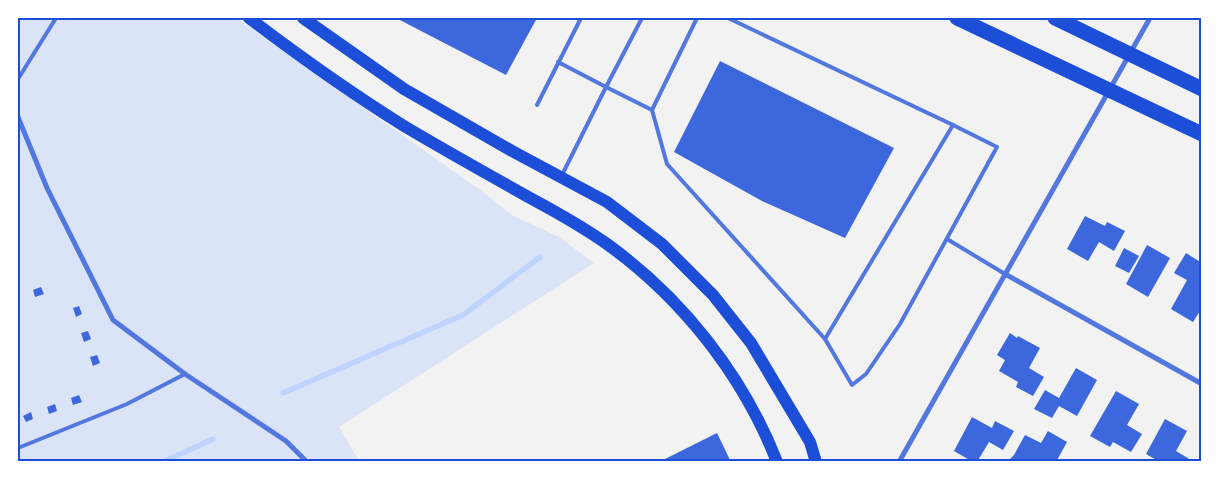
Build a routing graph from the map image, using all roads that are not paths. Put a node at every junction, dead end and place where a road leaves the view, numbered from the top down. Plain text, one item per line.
1 (56, 18) edge
2 (249, 18) edge
3 (303, 18) edge
4 (581, 18) edge
5 (642, 18) edge
6 (697, 18) edge
7 (728, 18) edge
8 (956, 18) edge
9 (1055, 18) edge
10 (1150, 18) edge
11 (558, 62) junction
12 (18, 79) edge
13 (606, 87) junction
14 (1202, 89) edge
15 (537, 105) dead end
16 (652, 110) junction
17 (18, 117) edge
18 (953, 125) junction
19 (1202, 134) edge
20 (561, 177) junction
21 (947, 239) junction
22 (1005, 274) junction
23 (825, 339) junction
24 (185, 374) junction
25 (1202, 384) edge
26 (18, 448) edge
27 (307, 462) edge
28 (777, 462) edge
29 (816, 462) edge
30 (899, 462) edge

1 - 12 lane
2 - 28 main road
3 - 20 main road
4 - 11 lane
5 - 13 lane
6 - 16 lane
7 - 18 lane
8 - 19 highway
9 - 14 highway
10 - 22 street
11 - 13 lane
11 - 15 lane
13 - 16 lane
13 - 20 lane
16 - 23 lane
17 - 24 street
18 - 21 lane
18 - 23 lane
20 - 29 main road
21 - 22 lane
21 - 23 lane
22 - 25 street
22 - 30 street
24 - 26 lane
24 - 27 street

